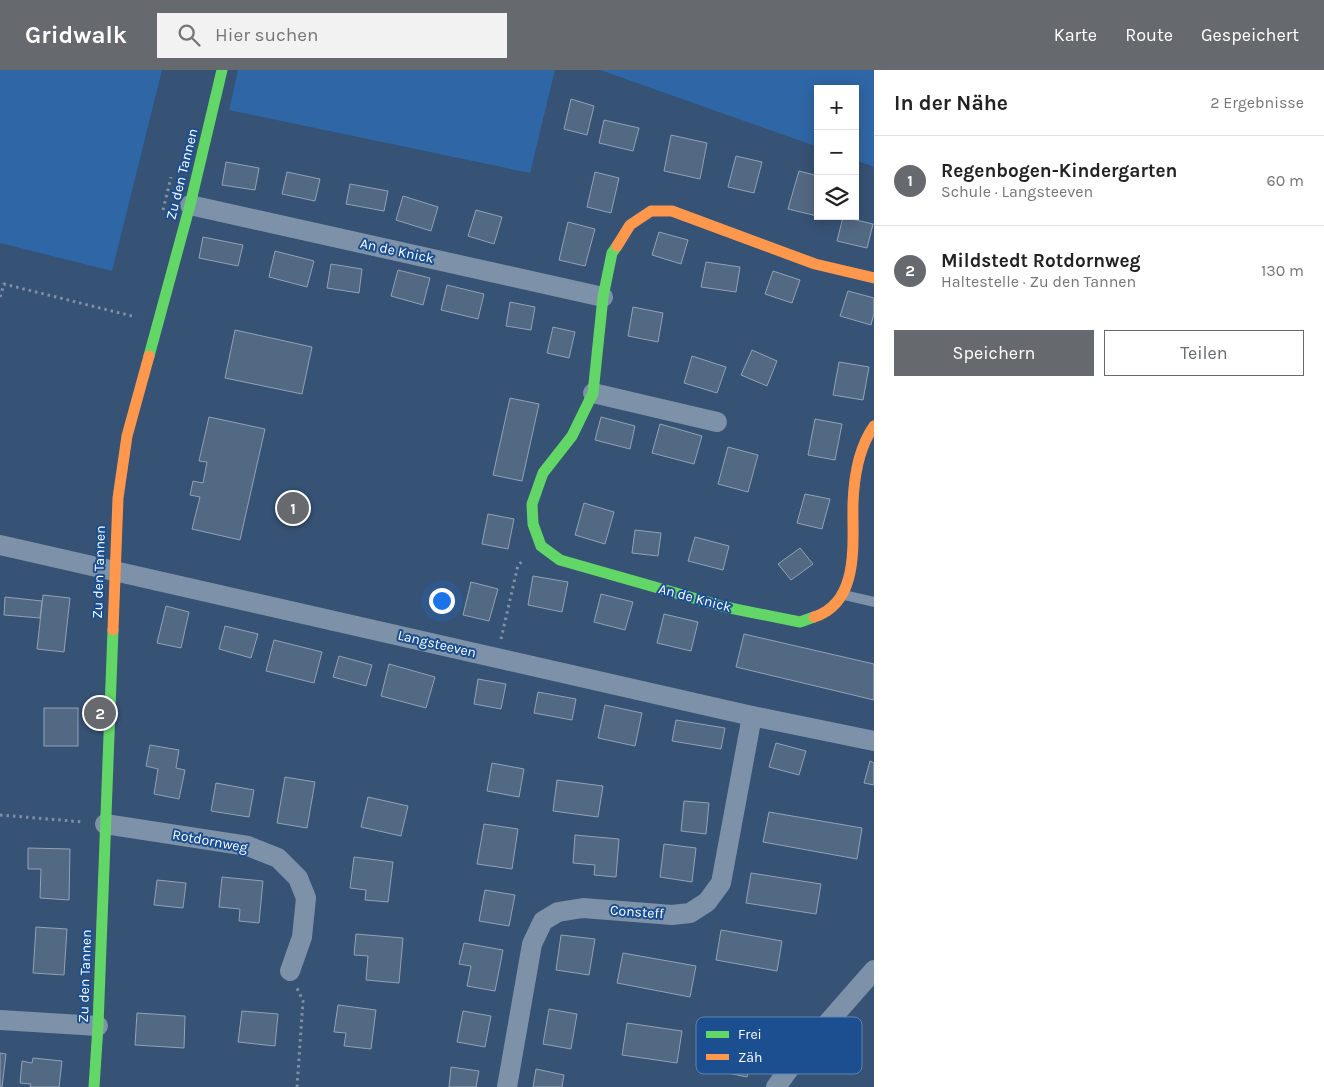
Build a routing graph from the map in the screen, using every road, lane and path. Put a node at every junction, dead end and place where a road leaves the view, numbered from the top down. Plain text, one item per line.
1 (222, 70) edge
2 (190, 205) junction
3 (874, 278) edge
4 (0, 297) edge
5 (603, 297) junction
6 (158, 323) junction
7 (593, 393) junction
8 (717, 422) dead end
9 (874, 426) edge
10 (0, 545) edge
11 (541, 546) junction
12 (114, 572) junction
13 (843, 595) junction
14 (874, 602) edge
15 (496, 657) junction
16 (752, 716) junction
17 (874, 740) edge
18 (0, 815) edge
19 (105, 824) junction
20 (874, 970) edge
21 (290, 971) joint
22 (833, 1017) edge
23 (0, 1020) edge
24 (98, 1026) junction
25 (785, 1074) edge
26 (94, 1087) edge
27 (297, 1087) edge
28 (506, 1087) edge
29 (776, 1087) edge

1 - 2 street, Zu den Tannen
2 - 5 street, An de Knick
2 - 6 street, Zu den Tannen
3 - 5 street
4 - 6 path
5 - 7 street
6 - 12 street, Zu den Tannen
7 - 8 street
7 - 11 street
9 - 13 street, An de Knick
10 - 12 street, Langsteeven
11 - 13 street, An de Knick
11 - 15 path
12 - 15 street, Langsteeven
12 - 19 street, Zu den Tannen
13 - 14 lane
15 - 16 street, Langsteeven
16 - 17 street, Langsteeven
16 - 28 street, Consteff
18 - 19 path
19 - 21 street, Rotdornweg
19 - 24 street, Zu den Tannen
20 - 22 street
21 - 27 path
23 - 24 street
24 - 26 street, Zu den Tannen
25 - 29 street

